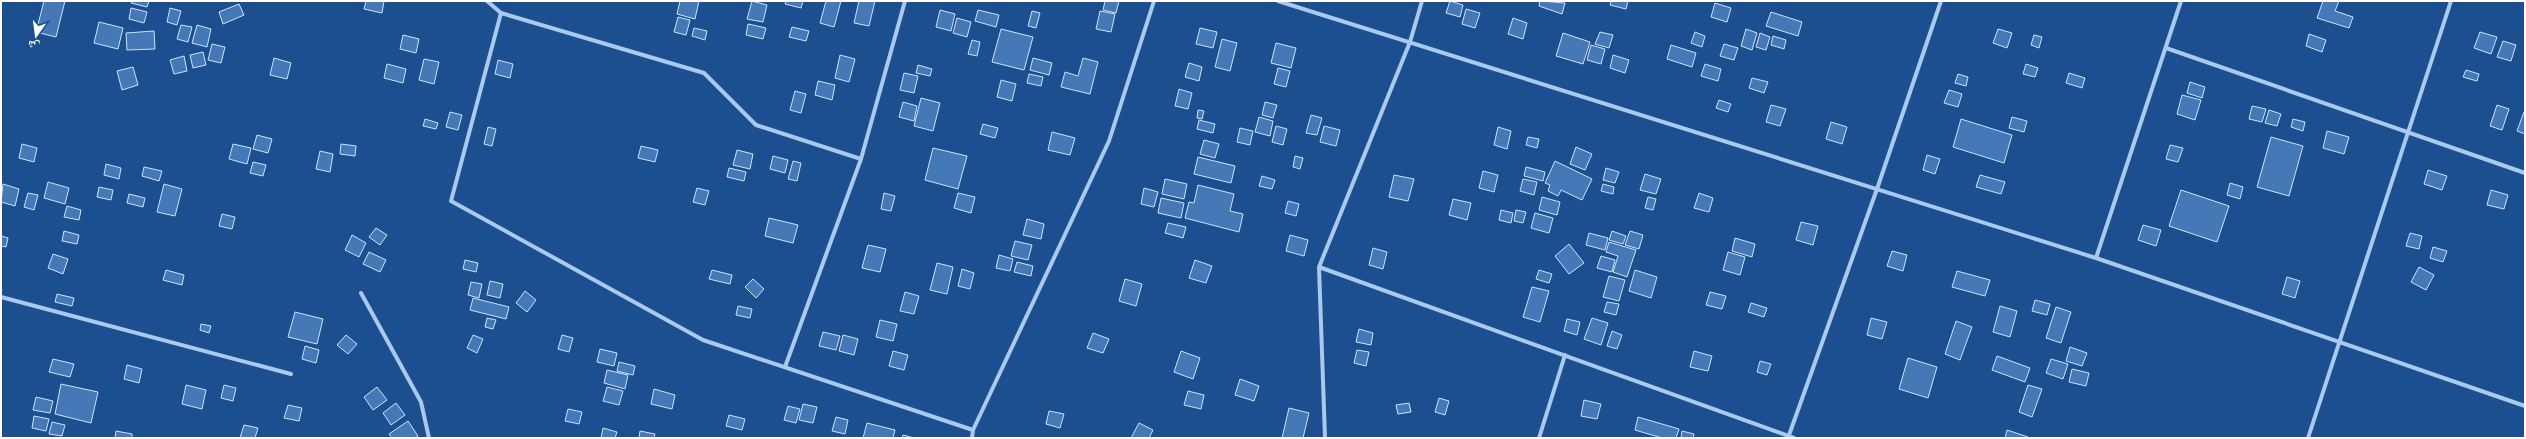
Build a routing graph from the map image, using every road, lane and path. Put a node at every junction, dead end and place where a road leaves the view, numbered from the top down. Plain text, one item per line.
1 (487, 1) edge
2 (905, 1) edge
3 (1154, 1) edge
4 (1278, 1) edge
5 (1422, 1) edge
6 (1941, 1) edge
7 (2181, 1) edge
8 (2451, 1) edge
9 (501, 13) junction
10 (1410, 42) junction
11 (2166, 48) junction
12 (2408, 133) junction
13 (861, 159) junction
14 (2525, 173) edge
15 (1877, 189) junction
16 (2096, 258) junction
17 (1319, 267) junction
18 (362, 292) dead end
19 (1, 297) edge
20 (2341, 342) junction
21 (1565, 356) junction
22 (784, 368) junction
23 (291, 374) dead end
24 (2525, 406) edge
25 (973, 430) junction
26 (1788, 437) edge
27 (429, 438) edge
28 (972, 438) edge
29 (1326, 438) edge
30 (1539, 438) edge
31 (1794, 438) edge
32 (2308, 438) edge

1 - 9 street
2 - 13 street
3 - 25 street
4 - 10 street
5 - 10 street
6 - 15 street
7 - 11 street
8 - 12 street
9 - 13 street
9 - 22 street
10 - 15 street
10 - 17 street
11 - 12 street
11 - 16 street
12 - 14 street
12 - 20 street
13 - 22 street
15 - 16 street
15 - 26 street
16 - 20 street
17 - 21 street
17 - 29 street
18 - 27 street
19 - 23 street
20 - 24 street
20 - 32 street
21 - 26 street
21 - 30 street
22 - 25 street
25 - 28 street
26 - 31 street

